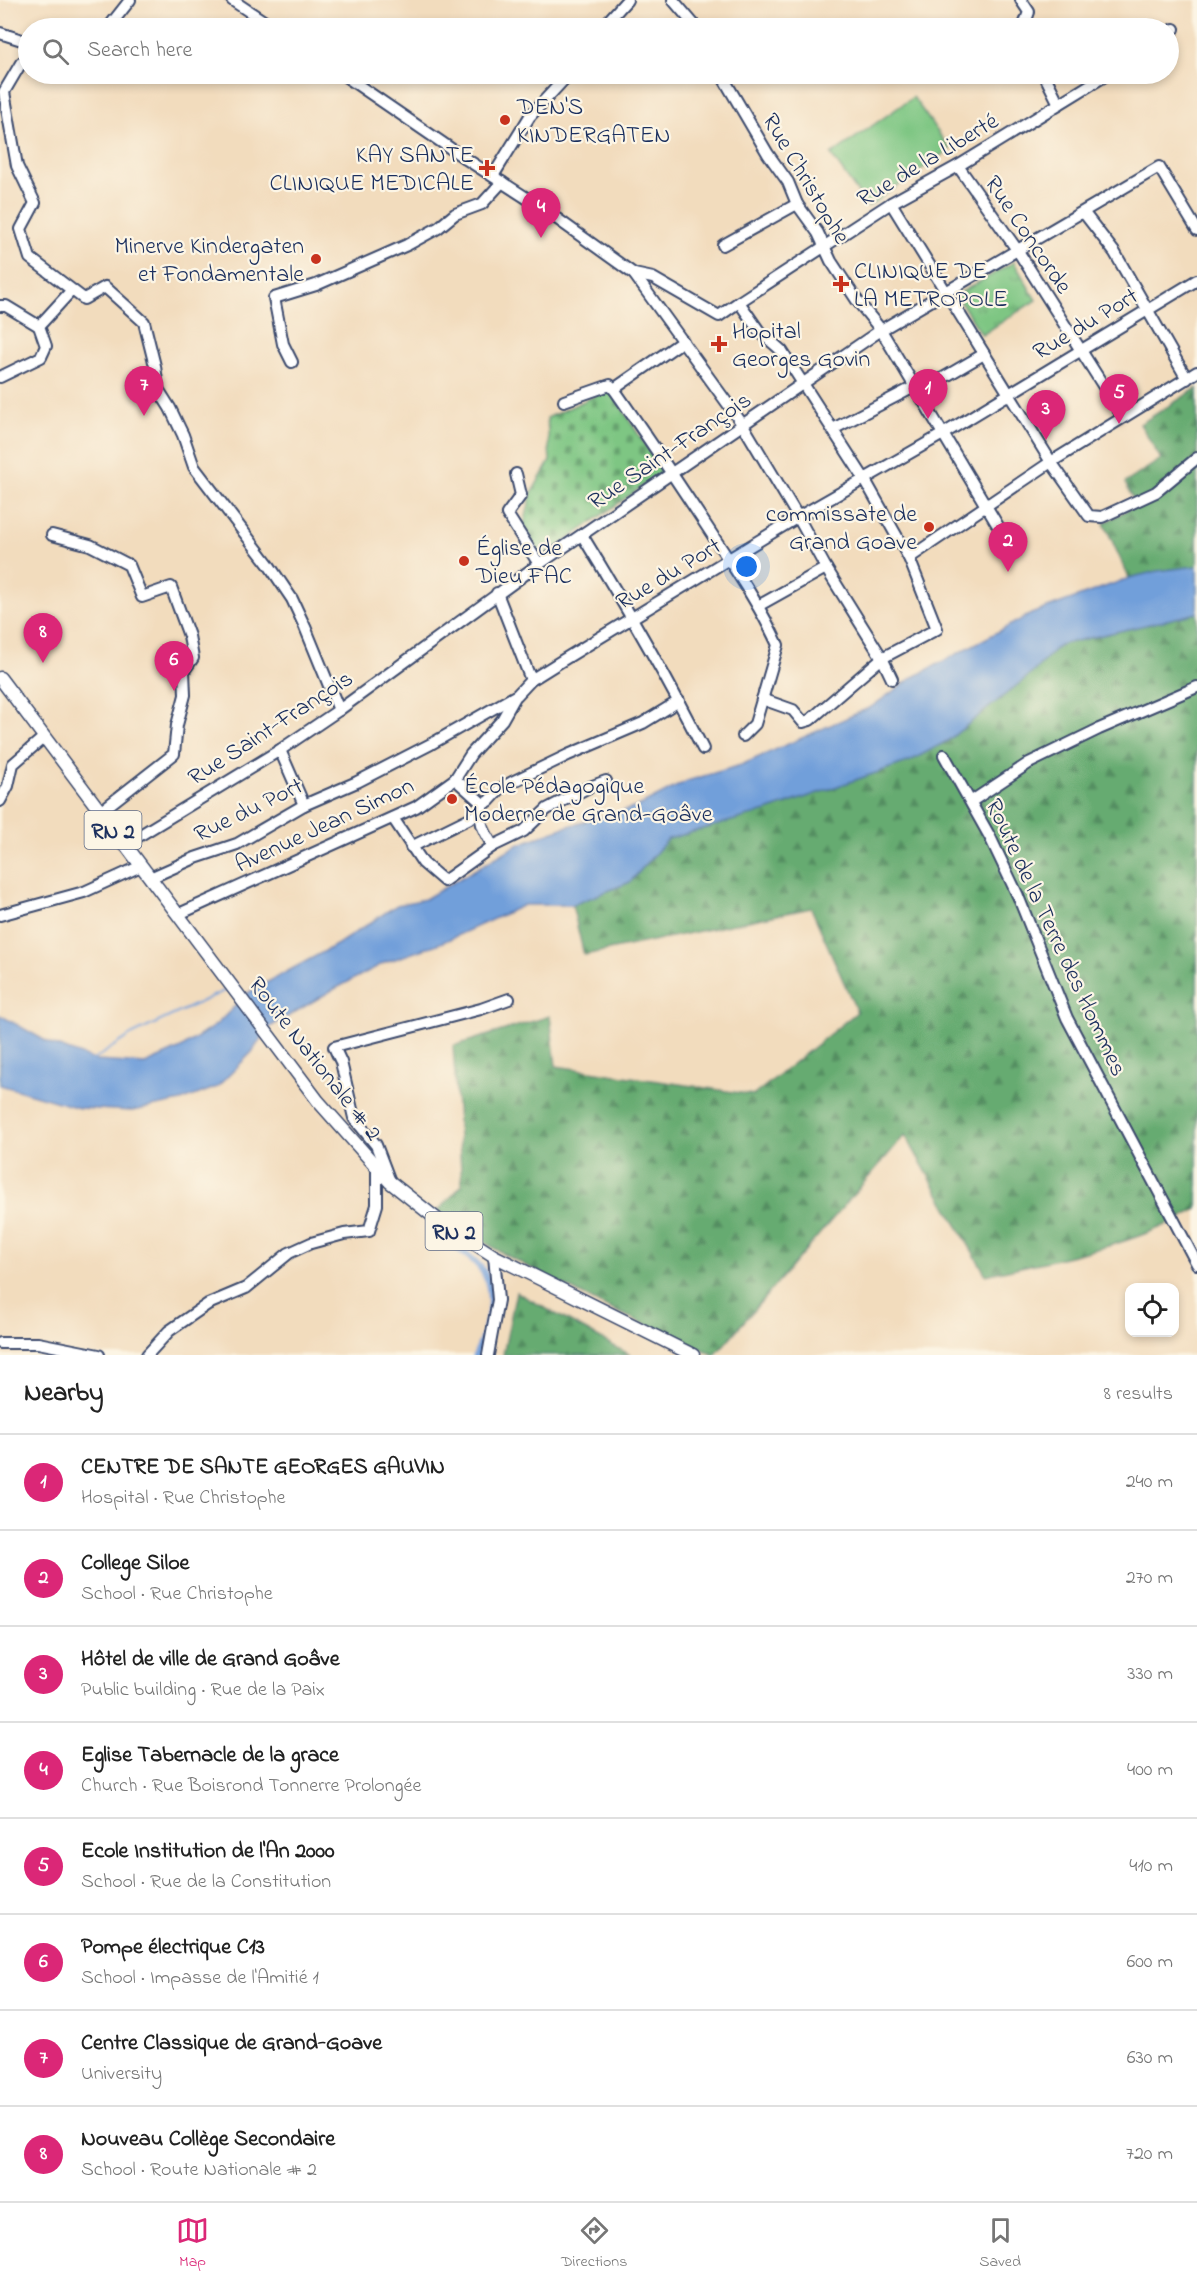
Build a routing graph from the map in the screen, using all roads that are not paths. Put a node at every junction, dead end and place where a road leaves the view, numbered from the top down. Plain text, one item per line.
1 (130, 0) edge
2 (232, 0) edge
3 (627, 0) edge
4 (674, 0) edge
5 (1021, 0) edge
6 (116, 18) edge
7 (259, 18) edge
8 (611, 18) edge
9 (689, 18) edge
10 (1027, 18) edge
11 (0, 33) edge
12 (18, 39) edge
13 (18, 68) edge
14 (357, 84) edge
15 (560, 84) edge
16 (727, 84) edge
17 (1049, 84) edge
18 (1092, 84) edge
19 (1059, 105) junction
20 (958, 166) junction
21 (497, 179) junction
22 (891, 203) junction
23 (797, 204) junction
24 (1084, 213) junction
25 (1197, 230) edge
26 (723, 245) dead end
27 (824, 248) junction
28 (1018, 251) junction
29 (634, 274) junction
30 (1197, 280) edge
31 (71, 291) junction
32 (947, 292) junction
33 (740, 302) junction
34 (0, 306) edge
35 (1147, 310) junction
36 (39, 326) junction
37 (881, 330) junction
38 (683, 342) junction
39 (1080, 350) junction
40 (984, 354) junction
41 (292, 362) dead end
42 (1197, 372) edge
43 (0, 377) edge
44 (1186, 379) junction
45 (803, 383) junction
46 (614, 389) junction
47 (917, 389) junction
48 (1009, 394) junction
49 (564, 401) dead end
50 (1123, 417) junction
51 (742, 425) junction
52 (833, 429) junction
53 (943, 434) junction
54 (1197, 458) edge
55 (1051, 462) junction
56 (672, 473) junction
57 (516, 474) dead end
58 (865, 480) junction
59 (986, 506) junction
60 (798, 517) junction
61 (52, 535) dead end
62 (582, 535) junction
63 (1010, 546) dead end
64 (909, 558) junction
65 (729, 560) junction
66 (539, 564) junction
67 (826, 568) junction
68 (497, 593) junction
69 (758, 606) junction
70 (633, 619) junction
71 (882, 658) junction
72 (0, 678) edge
73 (892, 679) dead end
74 (531, 680) junction
75 (1197, 687) edge
76 (517, 695) junction
77 (762, 699) junction
78 (679, 701) junction
79 (339, 710) junction
80 (743, 736) dead end
81 (43, 738) junction
82 (703, 749) dead end
83 (280, 750) junction
84 (944, 755) dead end
85 (455, 779) junction
86 (606, 781) dead end
87 (0, 801) edge
88 (972, 801) junction
89 (304, 805) junction
90 (481, 808) junction
91 (100, 812) junction
92 (393, 819) junction
93 (124, 845) junction
94 (493, 846) junction
95 (411, 847) junction
96 (141, 866) junction
97 (150, 878) junction
98 (178, 914) junction
99 (0, 915) edge
100 (509, 999) dead end
101 (377, 1167) junction
102 (390, 1182) junction
103 (494, 1256) junction
104 (1197, 1264) edge
105 (0, 1343) edge
106 (99, 1355) edge
107 (147, 1355) edge
108 (488, 1355) edge
109 (693, 1355) edge

1 - 6 street
2 - 7 street
3 - 8 street
4 - 9 street
5 - 10 street
11 - 12 street
13 - 31 street
14 - 21 street
15 - 21 street
16 - 23 street, Rue Christophe
17 - 19 street
18 - 19 street, Rue de la Liberté
19 - 20 street, Rue de la Liberté
20 - 22 street, Rue de la Liberté
20 - 28 street, Rue Concorde
21 - 29 street
21 - 41 street
22 - 27 street, Rue de la Liberté
22 - 32 street
23 - 26 street
23 - 27 street, Rue Christophe
24 - 25 street, Rue Saint-François
24 - 28 street, Rue Saint-François
24 - 35 street
27 - 33 street, Rue de la Liberté
27 - 37 street, Rue Christophe
28 - 32 street, Rue Saint-François
28 - 39 street, Rue Concorde
29 - 33 street, Rue de la Liberté
29 - 38 street
30 - 35 street, Rue du Port
31 - 36 street
31 - 79 street
32 - 37 street, Rue Saint-François
32 - 40 street
33 - 45 street
34 - 36 street
35 - 39 street, Rue du Port
35 - 44 street
36 - 43 street
37 - 45 street, Rue Saint-François
37 - 47 street, Rue Christophe
38 - 46 street
38 - 51 street
39 - 48 street, Rue du Port
39 - 50 street, Rue Concorde
40 - 47 street
40 - 48 street
42 - 44 street
44 - 50 street
45 - 51 street, Rue Saint-François
45 - 52 street
46 - 49 street
46 - 56 street
47 - 52 street
47 - 53 street, Rue Christophe
48 - 53 street, Rue du Port
48 - 55 street
50 - 55 street
51 - 56 street, Rue Saint-François
51 - 60 street
52 - 58 street
53 - 58 street, Rue du Port
53 - 59 street, Rue Christophe
54 - 55 street
55 - 59 street
56 - 62 street, Rue Saint-François
56 - 65 street
57 - 66 street
58 - 60 street, Rue du Port
58 - 64 street
59 - 63 street, Rue Christophe
59 - 64 street
60 - 65 street, Rue du Port
60 - 67 street
61 - 91 street
62 - 66 street, Rue Saint-François
62 - 70 street
64 - 71 street
65 - 69 street
65 - 70 street, Rue du Port
66 - 68 street, Rue Saint-François
67 - 69 street
67 - 71 street
68 - 74 street
68 - 79 street, Rue Saint-François
69 - 77 street
70 - 74 street, Rue du Port
70 - 78 street
71 - 73 street
71 - 77 street
72 - 81 main road, Route Nationale # 2 / RN 2
74 - 76 street, Rue du Port
75 - 88 street
76 - 85 street, Avenue Jean Simon
76 - 89 street, Rue du Port
77 - 80 street
78 - 82 street
78 - 90 street
79 - 83 street, Rue Saint-François
81 - 87 street
81 - 91 main road, Route Nationale # 2 / RN 2
83 - 89 street
83 - 93 street, Rue Saint-François
84 - 88 street, Route de la Terre des Hommes
85 - 90 street
85 - 92 street, Avenue Jean Simon
86 - 94 street
88 - 104 street, Route de la Terre des Hommes
89 - 97 street, Rue du Port
90 - 94 street
90 - 95 street
91 - 93 main road, Route Nationale # 2 / RN 2
92 - 95 street
92 - 98 street, Avenue Jean Simon
93 - 96 main road, Route Nationale # 2 / RN 2
94 - 95 street
96 - 97 main road, Route Nationale # 2 / RN 2
96 - 99 street
97 - 98 main road, Route Nationale # 2 / RN 2
98 - 101 main road, Route Nationale # 2 / RN 2
100 - 102 street
101 - 102 main road, Route Nationale # 2 / RN 2
101 - 107 street
102 - 103 main road, Route Nationale # 2 / RN 2
103 - 108 street
103 - 109 main road, Route Nationale # 2 / RN 2
105 - 106 street

